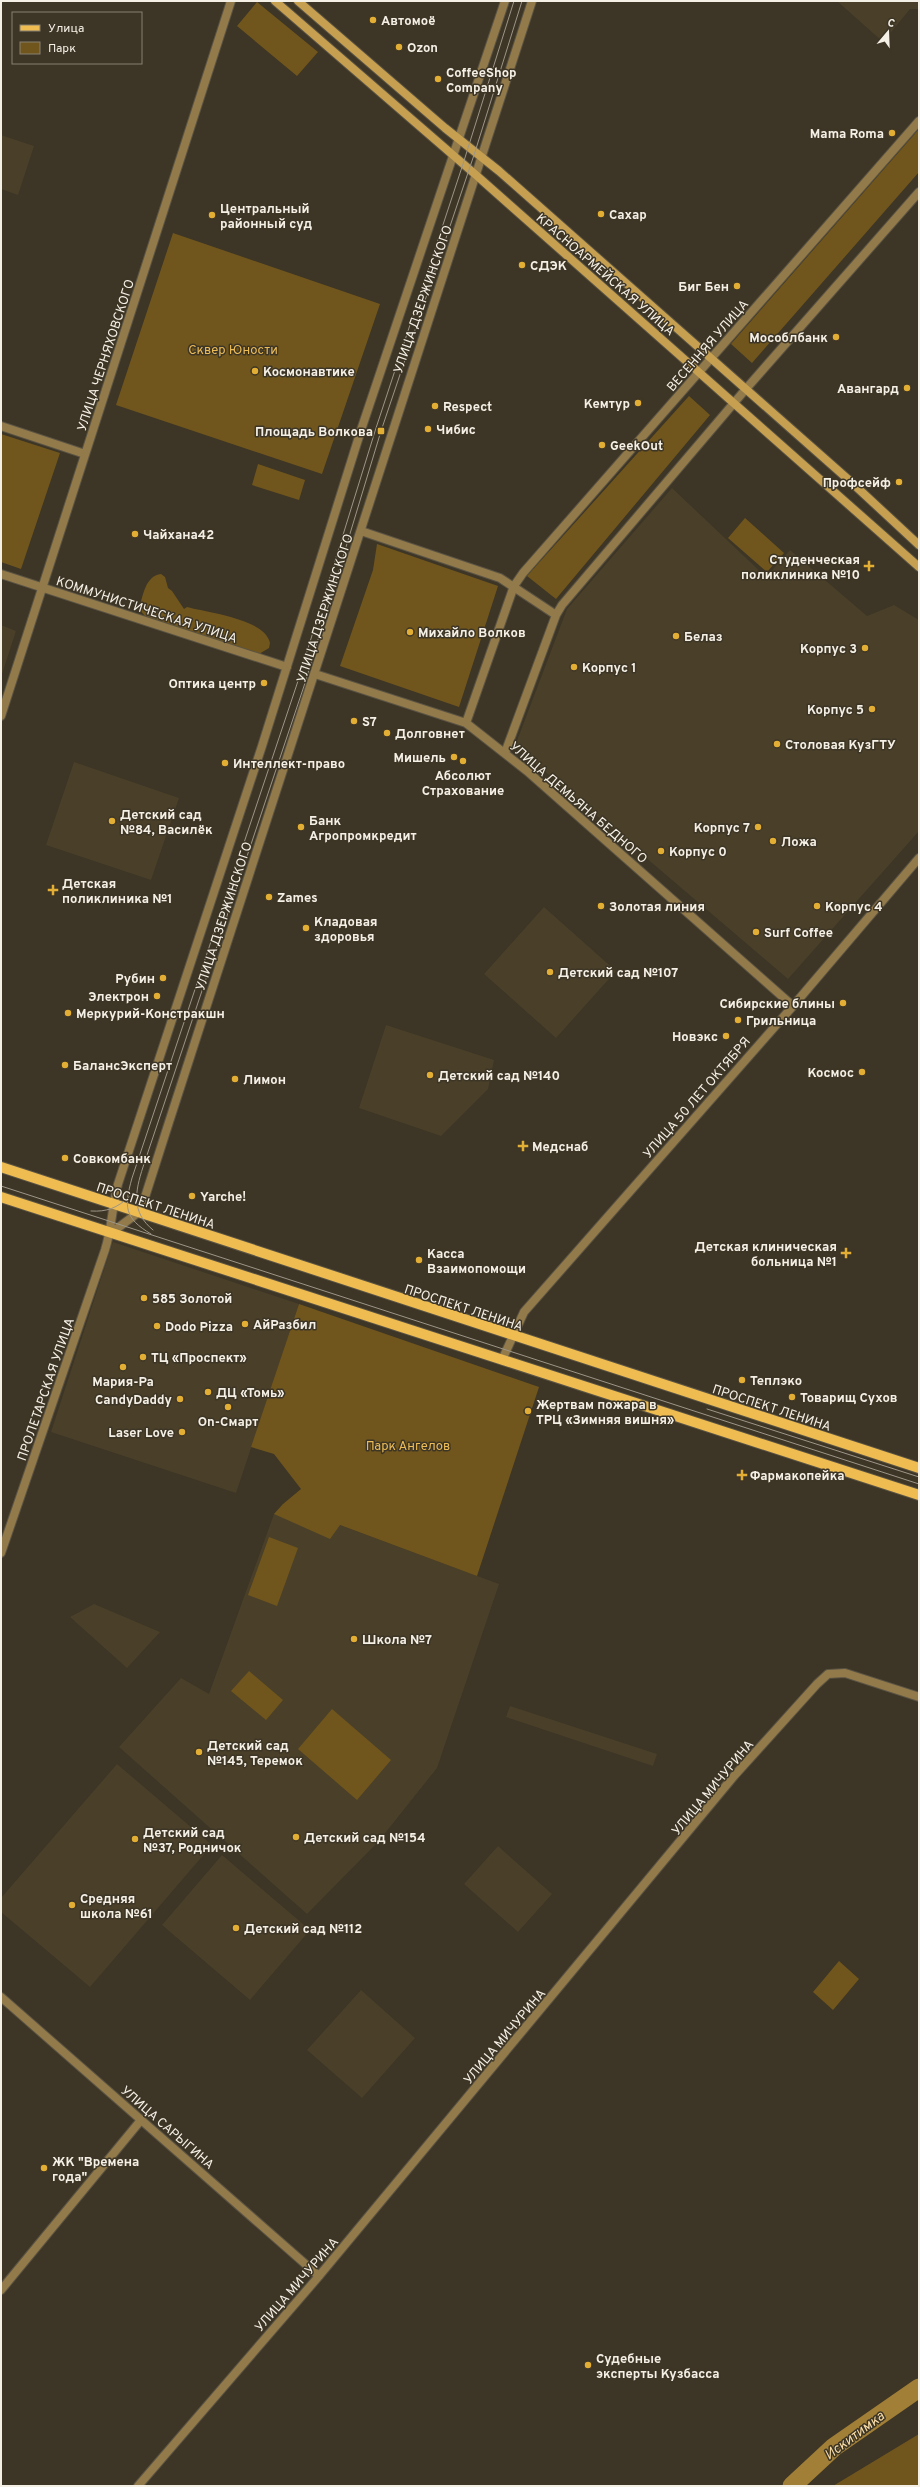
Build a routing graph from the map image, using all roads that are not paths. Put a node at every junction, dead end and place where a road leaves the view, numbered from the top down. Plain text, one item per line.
1 (231, 1) edge
2 (275, 1) edge
3 (298, 1) edge
4 (505, 1) edge
5 (532, 1) edge
6 (919, 121) edge
7 (459, 140) junction
8 (454, 156) junction
9 (482, 158) junction
10 (476, 175) junction
11 (919, 192) edge
12 (710, 359) junction
13 (699, 372) junction
14 (745, 390) junction
15 (735, 403) junction
16 (1, 426) edge
17 (85, 454) junction
18 (361, 531) junction
19 (919, 545) edge
20 (919, 567) edge
21 (1, 574) edge
22 (514, 586) junction
23 (42, 587) junction
24 (556, 615) junction
25 (286, 667) junction
26 (315, 674) junction
27 (1, 716) edge
28 (466, 723) junction
29 (505, 753) junction
30 (919, 858) edge
31 (793, 1006) junction
32 (1, 1167) edge
33 (1, 1196) edge
34 (112, 1204) junction
35 (139, 1212) junction
36 (111, 1233) junction
37 (512, 1336) junction
38 (502, 1360) junction
39 (919, 1468) edge
40 (919, 1495) edge
41 (1, 1553) edge
42 (919, 1697) edge
43 (1, 1997) edge
44 (141, 2120) junction
45 (319, 2276) junction
46 (1, 2290) edge
47 (138, 2486) edge

1 - 17 street, УЛИЦА ЧЕРНЯХОВСКОГО
2 - 8 main road, КРАСНОАРМЕЙСКАЯ УЛИЦА
3 - 7 main road, КРАСНОАРМЕЙСКАЯ УЛИЦА
4 - 7 street, УЛИЦА ДЗЕРЖИНСКОГО
5 - 9 street, УЛИЦА ДЗЕРЖИНСКОГО
6 - 12 street, ВЕСЕННЯЯ УЛИЦА
7 - 8 street, УЛИЦА ДЗЕРЖИНСКОГО
7 - 9 main road, КРАСНОАРМЕЙСКАЯ УЛИЦА
8 - 10 main road, КРАСНОАРМЕЙСКАЯ УЛИЦА
8 - 25 street, УЛИЦА ДЗЕРЖИНСКОГО
9 - 10 street, УЛИЦА ДЗЕРЖИНСКОГО
9 - 12 main road, КРАСНОАРМЕЙСКАЯ УЛИЦА
10 - 13 main road, КРАСНОАРМЕЙСКАЯ УЛИЦА
10 - 18 street, УЛИЦА ДЗЕРЖИНСКОГО
11 - 14 street
12 - 13 street, ВЕСЕННЯЯ УЛИЦА
12 - 14 main road, КРАСНОАРМЕЙСКАЯ УЛИЦА
13 - 15 main road, КРАСНОАРМЕЙСКАЯ УЛИЦА
13 - 22 street, ВЕСЕННЯЯ УЛИЦА
14 - 15 street
14 - 19 main road, КРАСНОАРМЕЙСКАЯ УЛИЦА
15 - 20 main road, КРАСНОАРМЕЙСКАЯ УЛИЦА
15 - 24 street
16 - 17 street
17 - 23 street, УЛИЦА ЧЕРНЯХОВСКОГО
18 - 22 street
18 - 26 street, УЛИЦА ДЗЕРЖИНСКОГО
21 - 23 street, КОММУНИСТИЧЕСКАЯ УЛИЦА
22 - 24 street
22 - 28 street, ВЕСЕННЯЯ УЛИЦА
23 - 25 street, КОММУНИСТИЧЕСКАЯ УЛИЦА
23 - 27 street, УЛИЦА ЧЕРНЯХОВСКОГО
24 - 29 street
25 - 34 street, УЛИЦА ДЗЕРЖИНСКОГО
26 - 28 street, УЛИЦА ДЕМЬЯНА БЕДНОГО
26 - 35 street, УЛИЦА ДЗЕРЖИНСКОГО
28 - 29 street, УЛИЦА ДЕМЬЯНА БЕДНОГО
29 - 31 street, УЛИЦА ДЕМЬЯНА БЕДНОГО
30 - 31 street, УЛИЦА 50 ЛЕТ ОКТЯБРЯ
31 - 37 street, УЛИЦА 50 ЛЕТ ОКТЯБРЯ
32 - 34 main road, ПРОСПЕКТ ЛЕНИНА
33 - 36 main road
34 - 35 main road, ПРОСПЕКТ ЛЕНИНА
34 - 36 street, УЛИЦА ДЗЕРЖИНСКОГО
35 - 36 street
35 - 37 main road, ПРОСПЕКТ ЛЕНИНА
36 - 38 main road
36 - 41 street, ПРОЛЕТАРСКАЯ УЛИЦА
37 - 38 street, УЛИЦА 50 ЛЕТ ОКТЯБРЯ
37 - 39 main road, ПРОСПЕКТ ЛЕНИНА
38 - 40 main road
42 - 45 street, УЛИЦА МИЧУРИНА
43 - 44 street, УЛИЦА САРЫГИНА
44 - 45 street, УЛИЦА САРЫГИНА
44 - 46 street
45 - 47 street, УЛИЦА МИЧУРИНА

